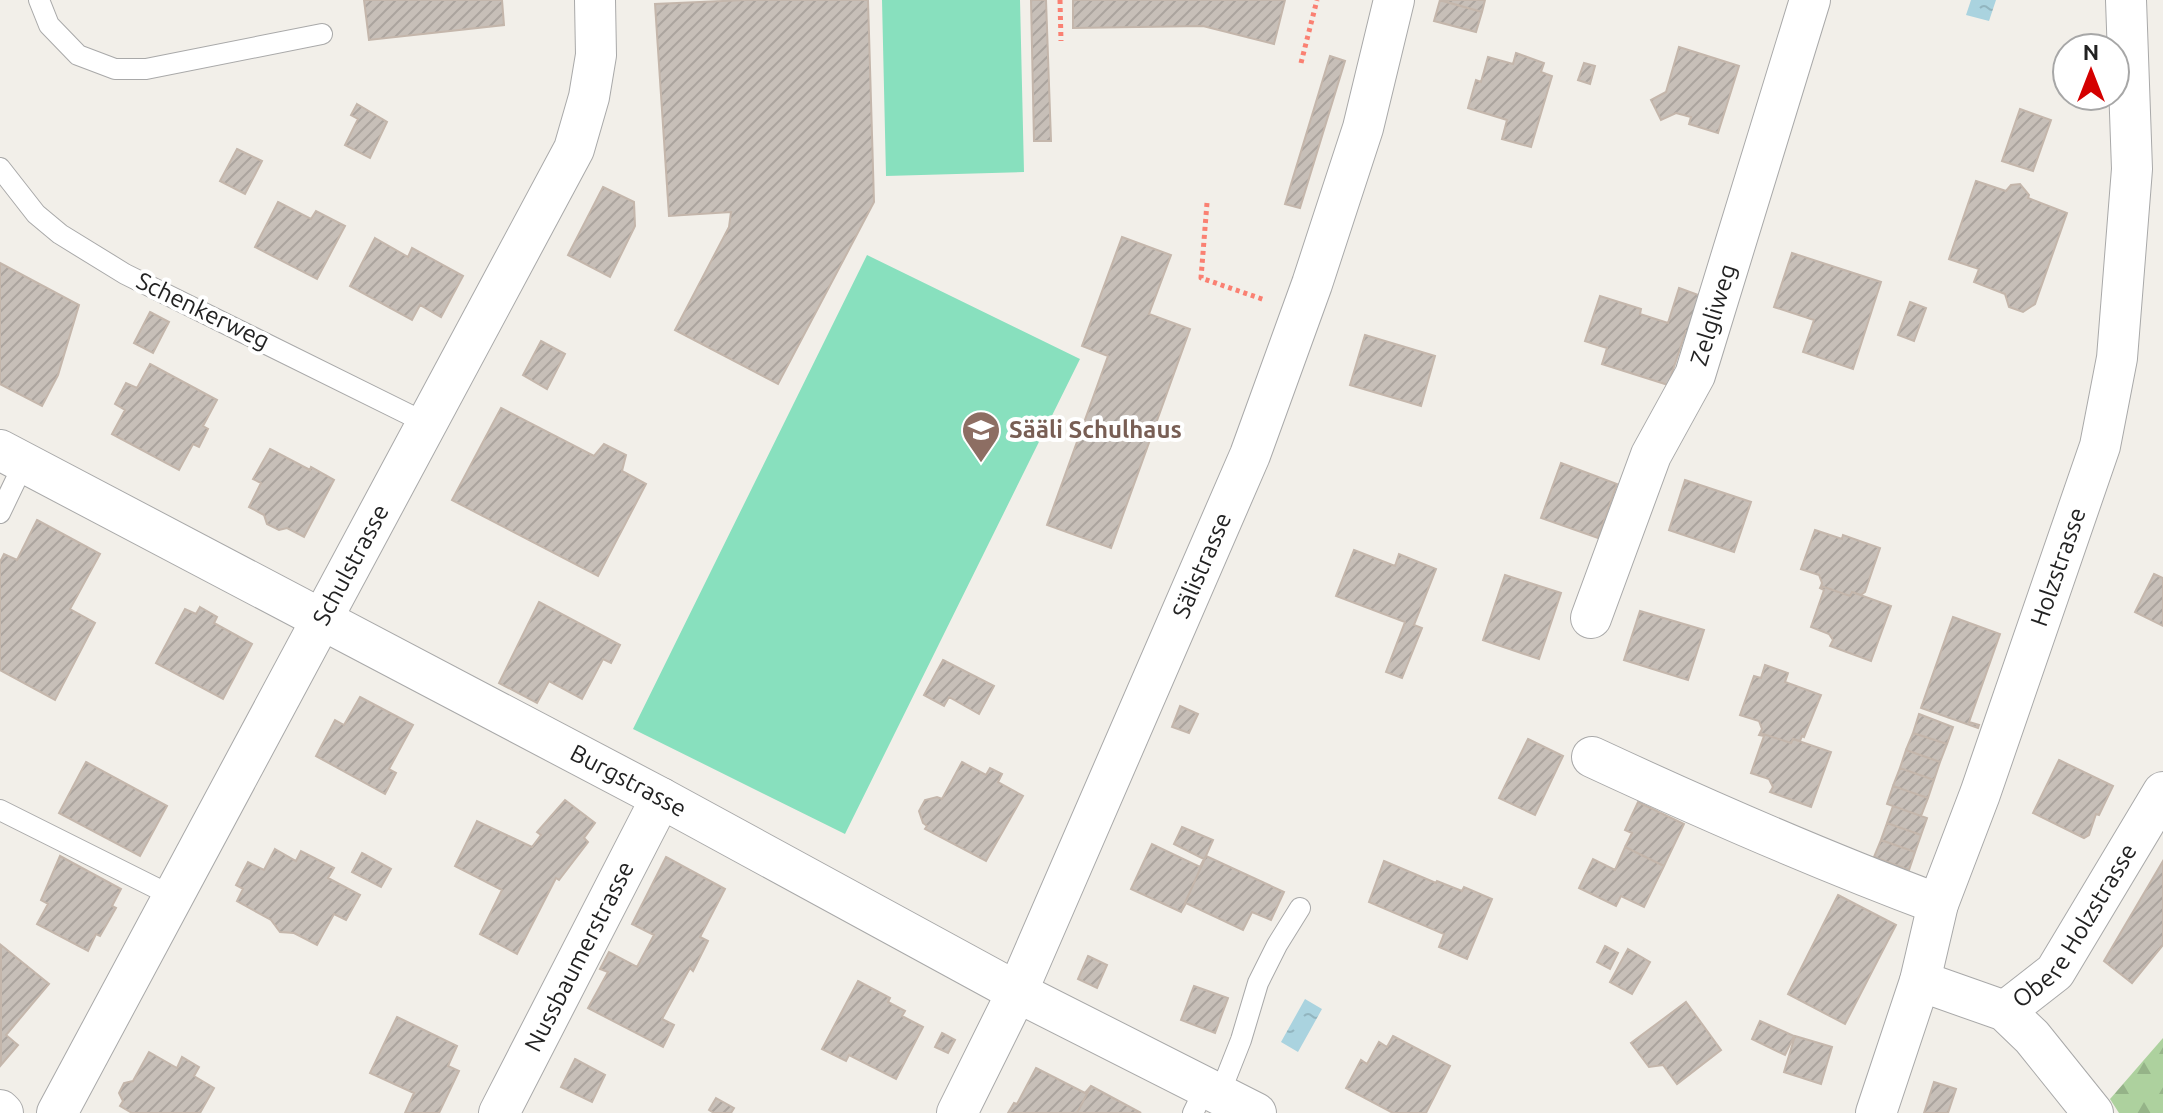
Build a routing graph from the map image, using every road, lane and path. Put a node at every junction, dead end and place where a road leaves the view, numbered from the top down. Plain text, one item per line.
1 (39, 0) edge
2 (595, 0) edge
3 (1060, 0) edge
4 (1317, 0) edge
5 (1394, 0) edge
6 (1810, 0) edge
7 (2126, 0) edge
8 (322, 34) dead end
9 (1061, 41) dead end
10 (1301, 63) dead end
11 (0, 168) edge
12 (1207, 203) dead end
13 (1302, 312) junction
14 (428, 424) junction
15 (12, 457) edge
16 (0, 513) edge
17 (1591, 618) dead end
18 (323, 620) junction
19 (1592, 757) dead end
20 (2163, 792) edge
21 (661, 798) junction
22 (0, 810) edge
23 (174, 897) junction
24 (1938, 904) junction
25 (1300, 908) dead end
26 (1920, 981) junction
27 (1017, 992) junction
28 (2005, 1011) junction
29 (1206, 1097) edge
30 (57, 1113) edge
31 (499, 1113) edge
32 (957, 1113) edge
33 (1256, 1113) edge
34 (1876, 1113) edge
35 (2093, 1113) edge

1 - 8 lane
2 - 14 street, Schulstrasse
3 - 9 path
4 - 10 path
5 - 13 street, Sälistrasse
6 - 17 street, Zelgliweg
7 - 24 street, Holzstrasse
11 - 14 lane, Schenkerweg
12 - 13 path
13 - 27 street, Sälistrasse
14 - 18 street, Schulstrasse
15 - 16 lane
15 - 18 street, Burgstrasse
18 - 21 street, Burgstrasse
18 - 23 street, Schulstrasse
19 - 24 street
20 - 28 street, Obere Holzstrasse
21 - 27 street, Burgstrasse
21 - 31 street, Nussbaumerstrasse
22 - 23 lane
23 - 30 street, Schulstrasse
24 - 26 street, Holzstrasse
25 - 29 lane
26 - 28 street
26 - 34 street, Holzstrasse
27 - 29 street, Burgstrasse
27 - 32 street, Sälistrasse
28 - 35 street
29 - 33 street, Burgstrasse

